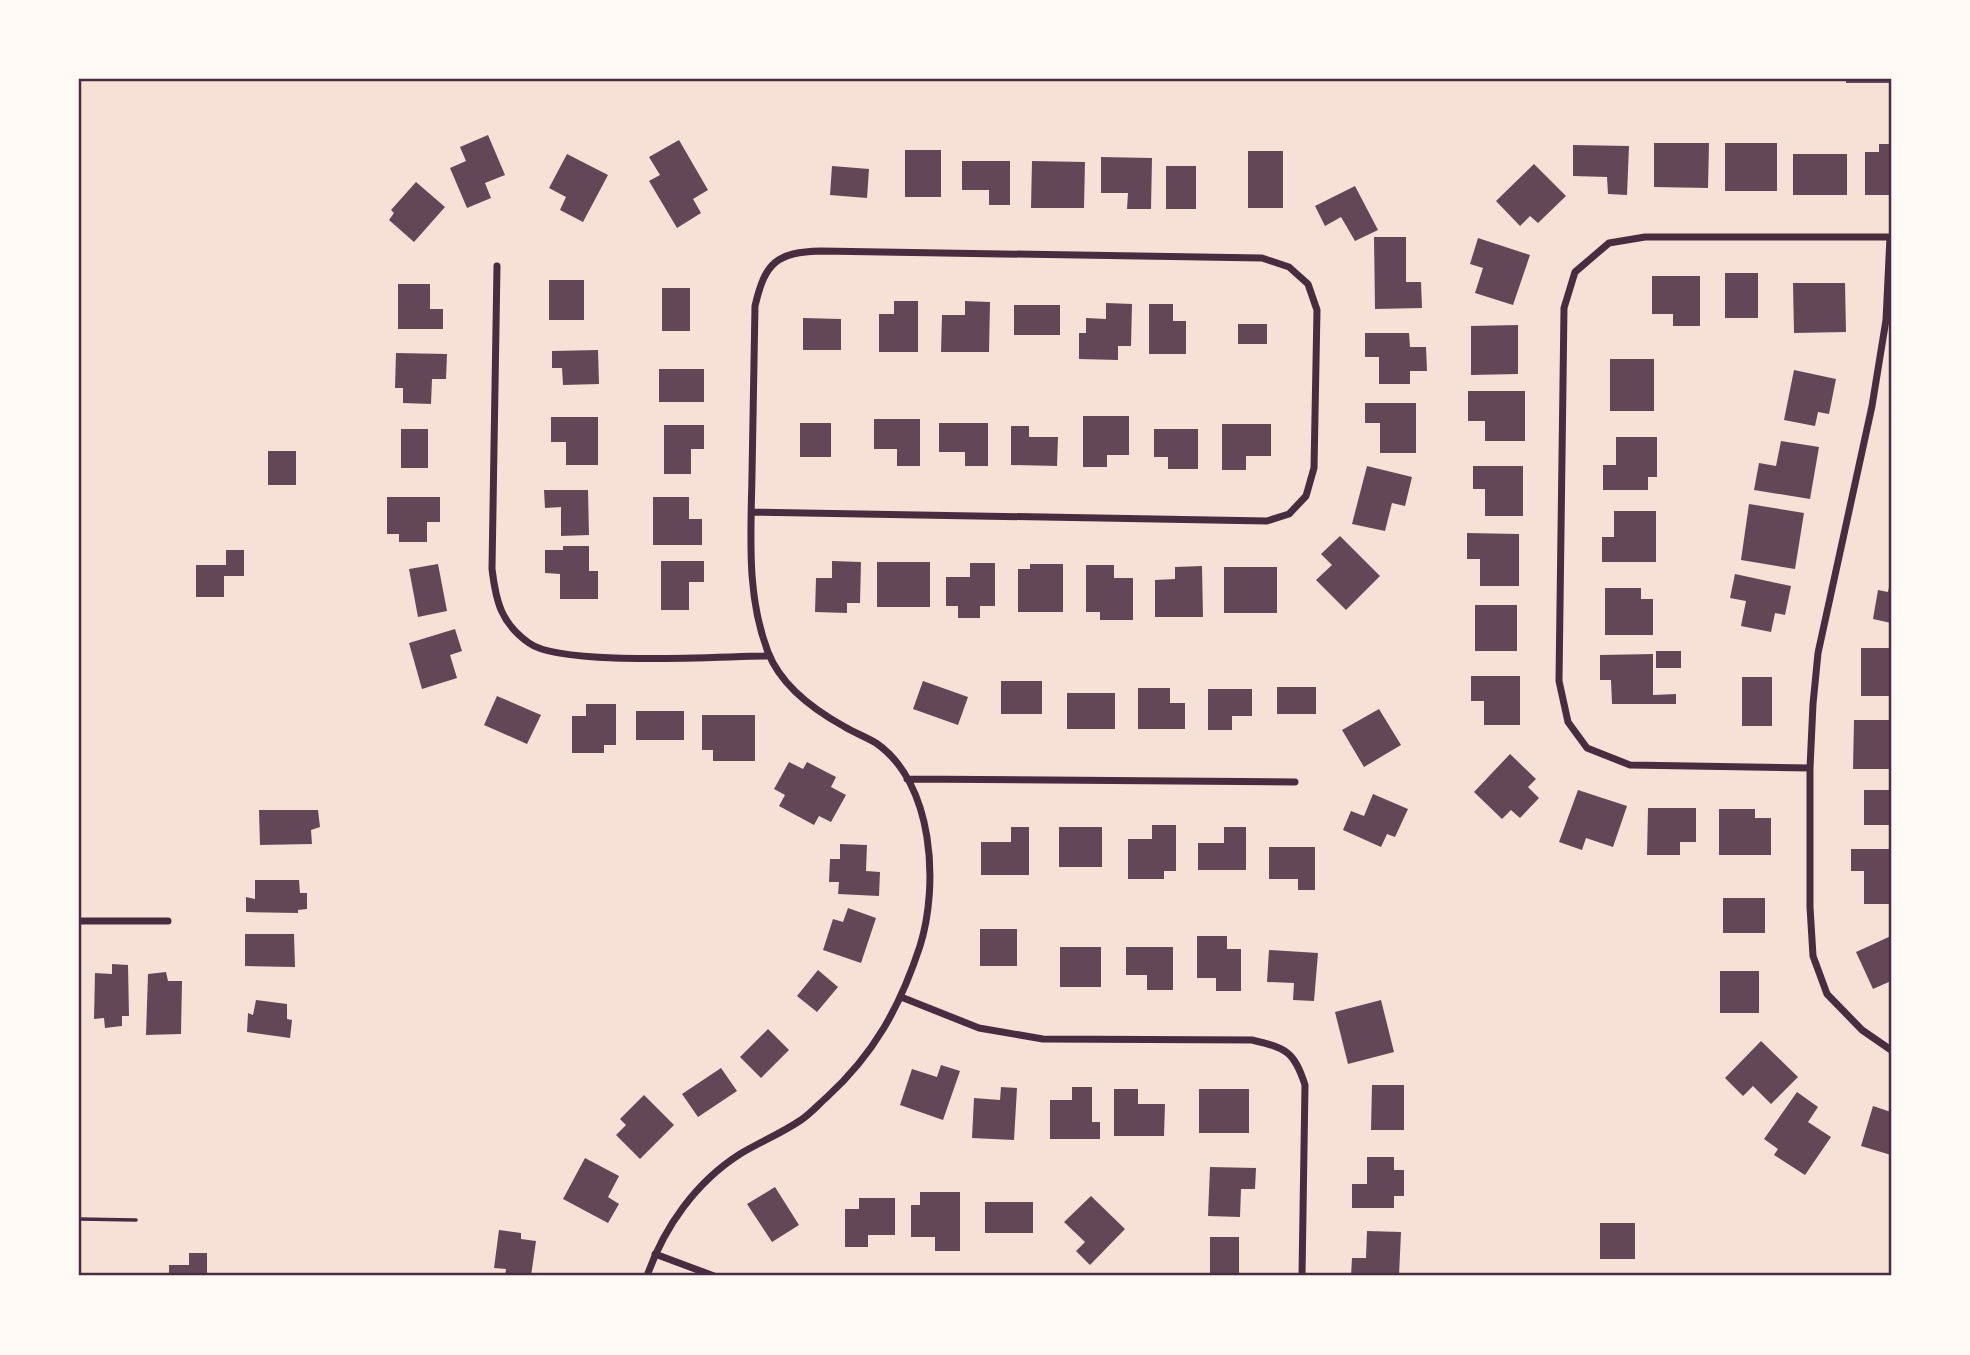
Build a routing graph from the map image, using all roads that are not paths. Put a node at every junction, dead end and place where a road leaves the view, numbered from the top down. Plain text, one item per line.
1 (1891, 237) edge
2 (497, 266) dead end
3 (752, 512) junction
4 (769, 656) junction
5 (1810, 768) junction
6 (907, 779) junction
7 (1295, 782) dead end
8 (79, 921) edge
9 (169, 921) dead end
10 (901, 997) junction
11 (1891, 1050) edge
12 (655, 1254) junction
13 (648, 1276) edge
14 (714, 1276) edge
15 (1302, 1276) edge

1 - 5 street
1 - 5 street
2 - 4 street
3 - 3 street
3 - 4 street
4 - 6 street
5 - 11 street
6 - 7 street
6 - 10 street
8 - 9 street
10 - 12 street
10 - 15 street
12 - 13 street
12 - 14 street

